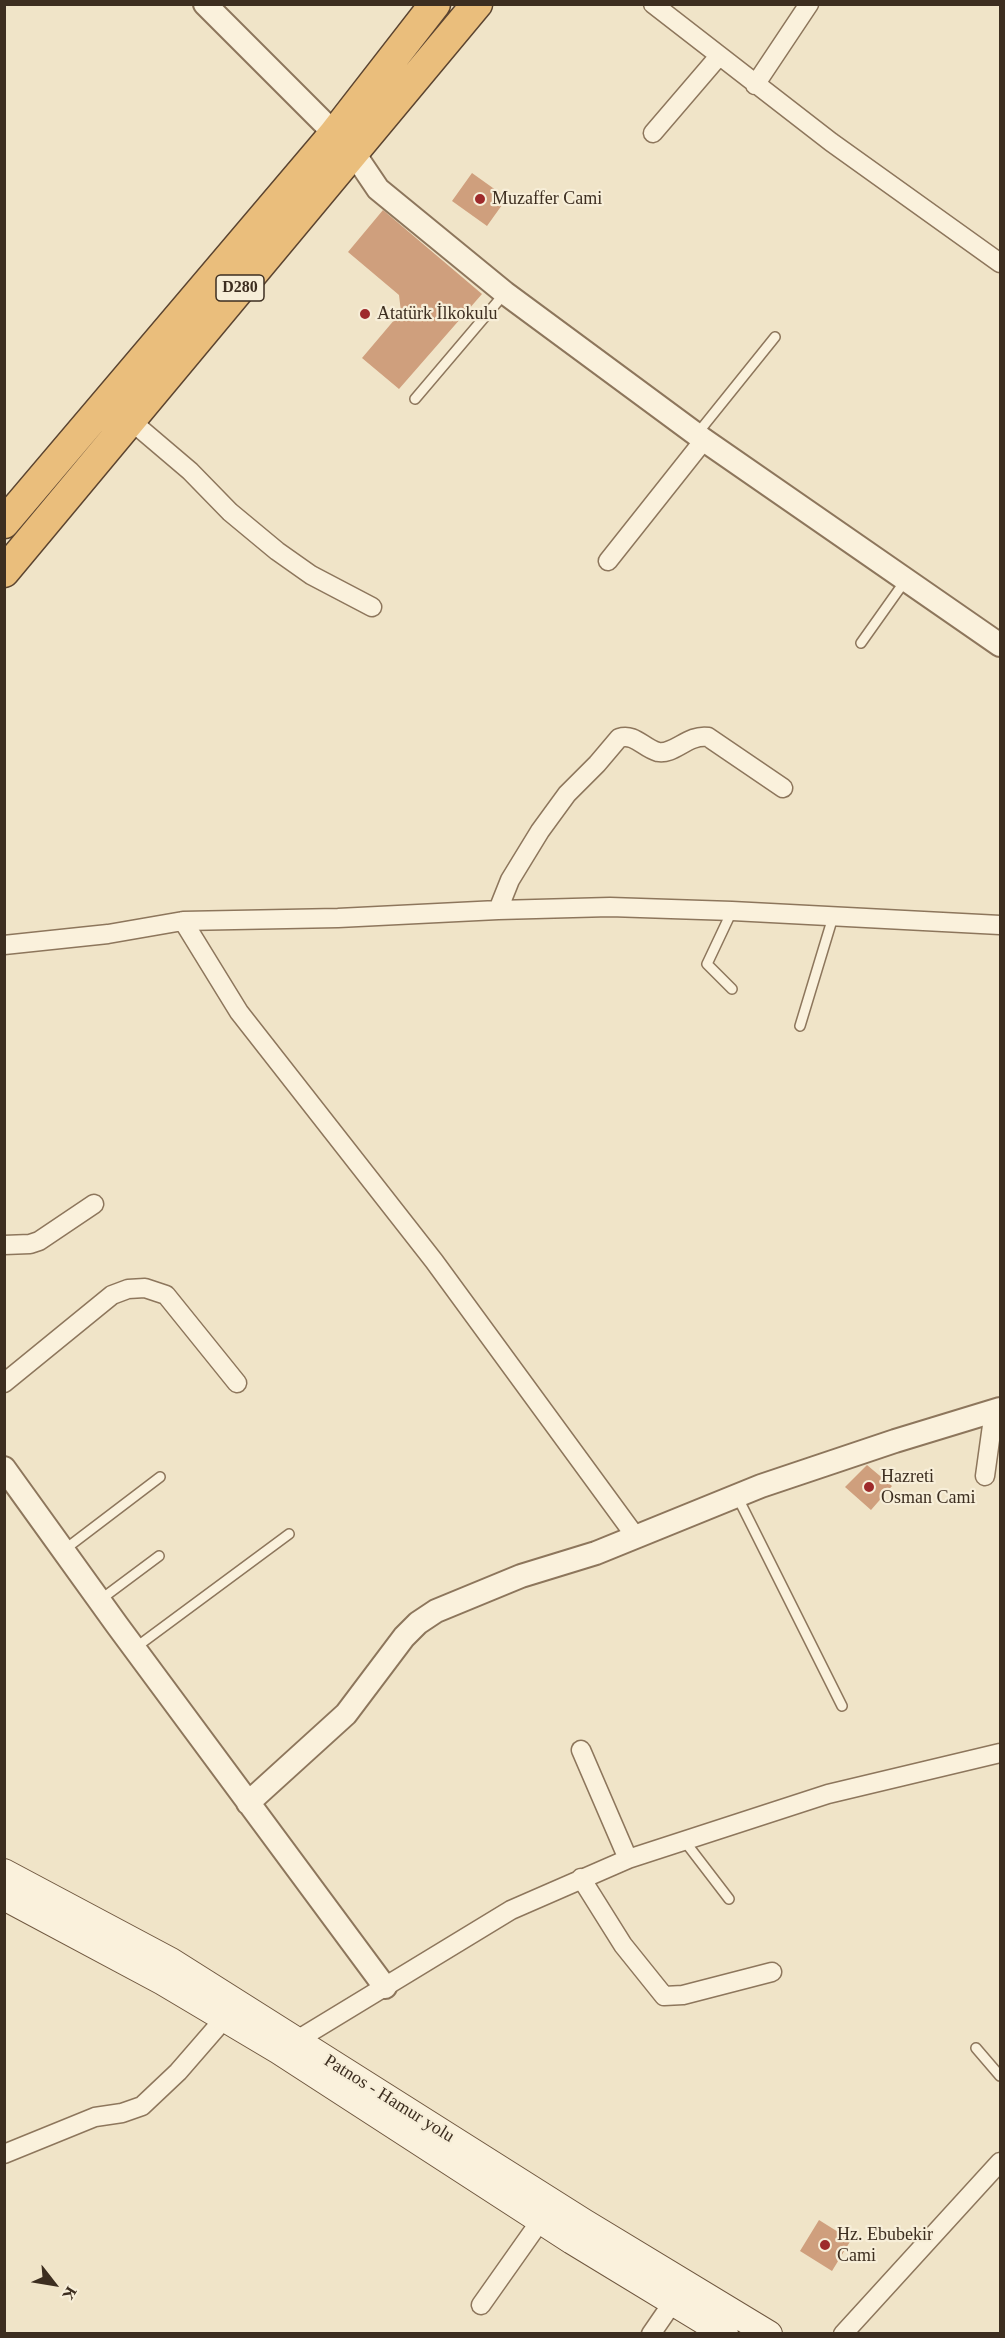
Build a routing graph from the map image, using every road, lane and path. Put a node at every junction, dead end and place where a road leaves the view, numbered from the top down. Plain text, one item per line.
1 (205, 4) edge
2 (435, 4) edge
3 (477, 4) edge
4 (653, 4) edge
5 (809, 4) edge
6 (719, 56) junction
7 (755, 85) junction
8 (653, 134) dead end
9 (343, 143) junction
10 (1000, 263) edge
11 (505, 293) junction
12 (775, 337) dead end
13 (416, 399) dead end
14 (130, 420) junction
15 (701, 437) junction
16 (4, 523) edge
17 (608, 561) dead end
18 (4, 572) edge
19 (906, 579) junction
20 (372, 607) dead end
21 (861, 643) dead end
22 (1000, 645) edge
23 (783, 788) dead end
24 (498, 910) junction
25 (732, 911) junction
26 (833, 917) junction
27 (183, 921) junction
28 (1000, 925) edge
29 (4, 945) edge
30 (732, 989) dead end
31 (800, 1026) dead end
32 (94, 1204) dead end
33 (4, 1245) edge
34 (4, 1383) edge
35 (237, 1383) dead end
36 (997, 1410) edge
37 (995, 1446) edge
38 (4, 1468) edge
39 (984, 1476) dead end
40 (160, 1478) dead end
41 (737, 1496) junction
42 (289, 1534) dead end
43 (636, 1537) junction
44 (64, 1550) junction
45 (159, 1556) dead end
46 (100, 1600) junction
47 (135, 1648) junction
48 (842, 1706) dead end
49 (581, 1750) dead end
50 (1000, 1753) edge
51 (248, 1803) junction
52 (683, 1839) junction
53 (628, 1859) junction
54 (4, 1872) edge
55 (581, 1878) junction
56 (4, 1897) edge
57 (729, 1899) dead end
58 (772, 1972) dead end
59 (385, 1987) junction
60 (224, 2019) junction
61 (288, 2046) junction
62 (976, 2048) dead end
63 (1000, 2076) edge
64 (4, 2154) edge
65 (1000, 2162) edge
66 (541, 2220) junction
67 (673, 2302) junction
68 (481, 2305) dead end
69 (651, 2334) edge
70 (725, 2334) edge
71 (768, 2334) edge
72 (843, 2334) edge

1 - 9 street
2 - 9 highway, D280
3 - 9 highway, D280
4 - 6 street
5 - 7 street
6 - 7 street
6 - 8 street
7 - 10 street
9 - 11 street
9 - 14 highway, D280
9 - 16 highway, D280
11 - 13 lane
11 - 15 street
12 - 15 lane
14 - 18 highway, D280
14 - 20 street
15 - 17 street
15 - 19 street
19 - 21 lane
19 - 22 street
23 - 24 street
24 - 25 street
24 - 27 street
25 - 26 street
25 - 30 lane
26 - 28 street
26 - 31 lane
27 - 29 street
27 - 43 street
32 - 33 street
34 - 35 street
36 - 37 street
36 - 41 street
37 - 39 street
38 - 44 street
40 - 44 lane
41 - 43 street
41 - 48 lane
42 - 47 lane
43 - 51 street
44 - 46 street
45 - 46 lane
46 - 47 street
47 - 51 street
49 - 53 street
50 - 52 street
51 - 59 street
52 - 53 street
52 - 57 lane
53 - 55 street
54 - 61 main road, Patnos - Hamur yolu
55 - 58 street
55 - 59 street
56 - 60 main road, Patnos - Hamur yolu
59 - 61 street
60 - 61 main road, Patnos - Hamur yolu
60 - 64 street
61 - 66 main road, Patnos - Hamur yolu
61 - 71 main road, Patnos - Hamur yolu
62 - 63 lane
65 - 72 street
66 - 67 main road, Patnos - Hamur yolu
66 - 68 street
67 - 69 street
67 - 70 main road, Patnos - Hamur yolu

